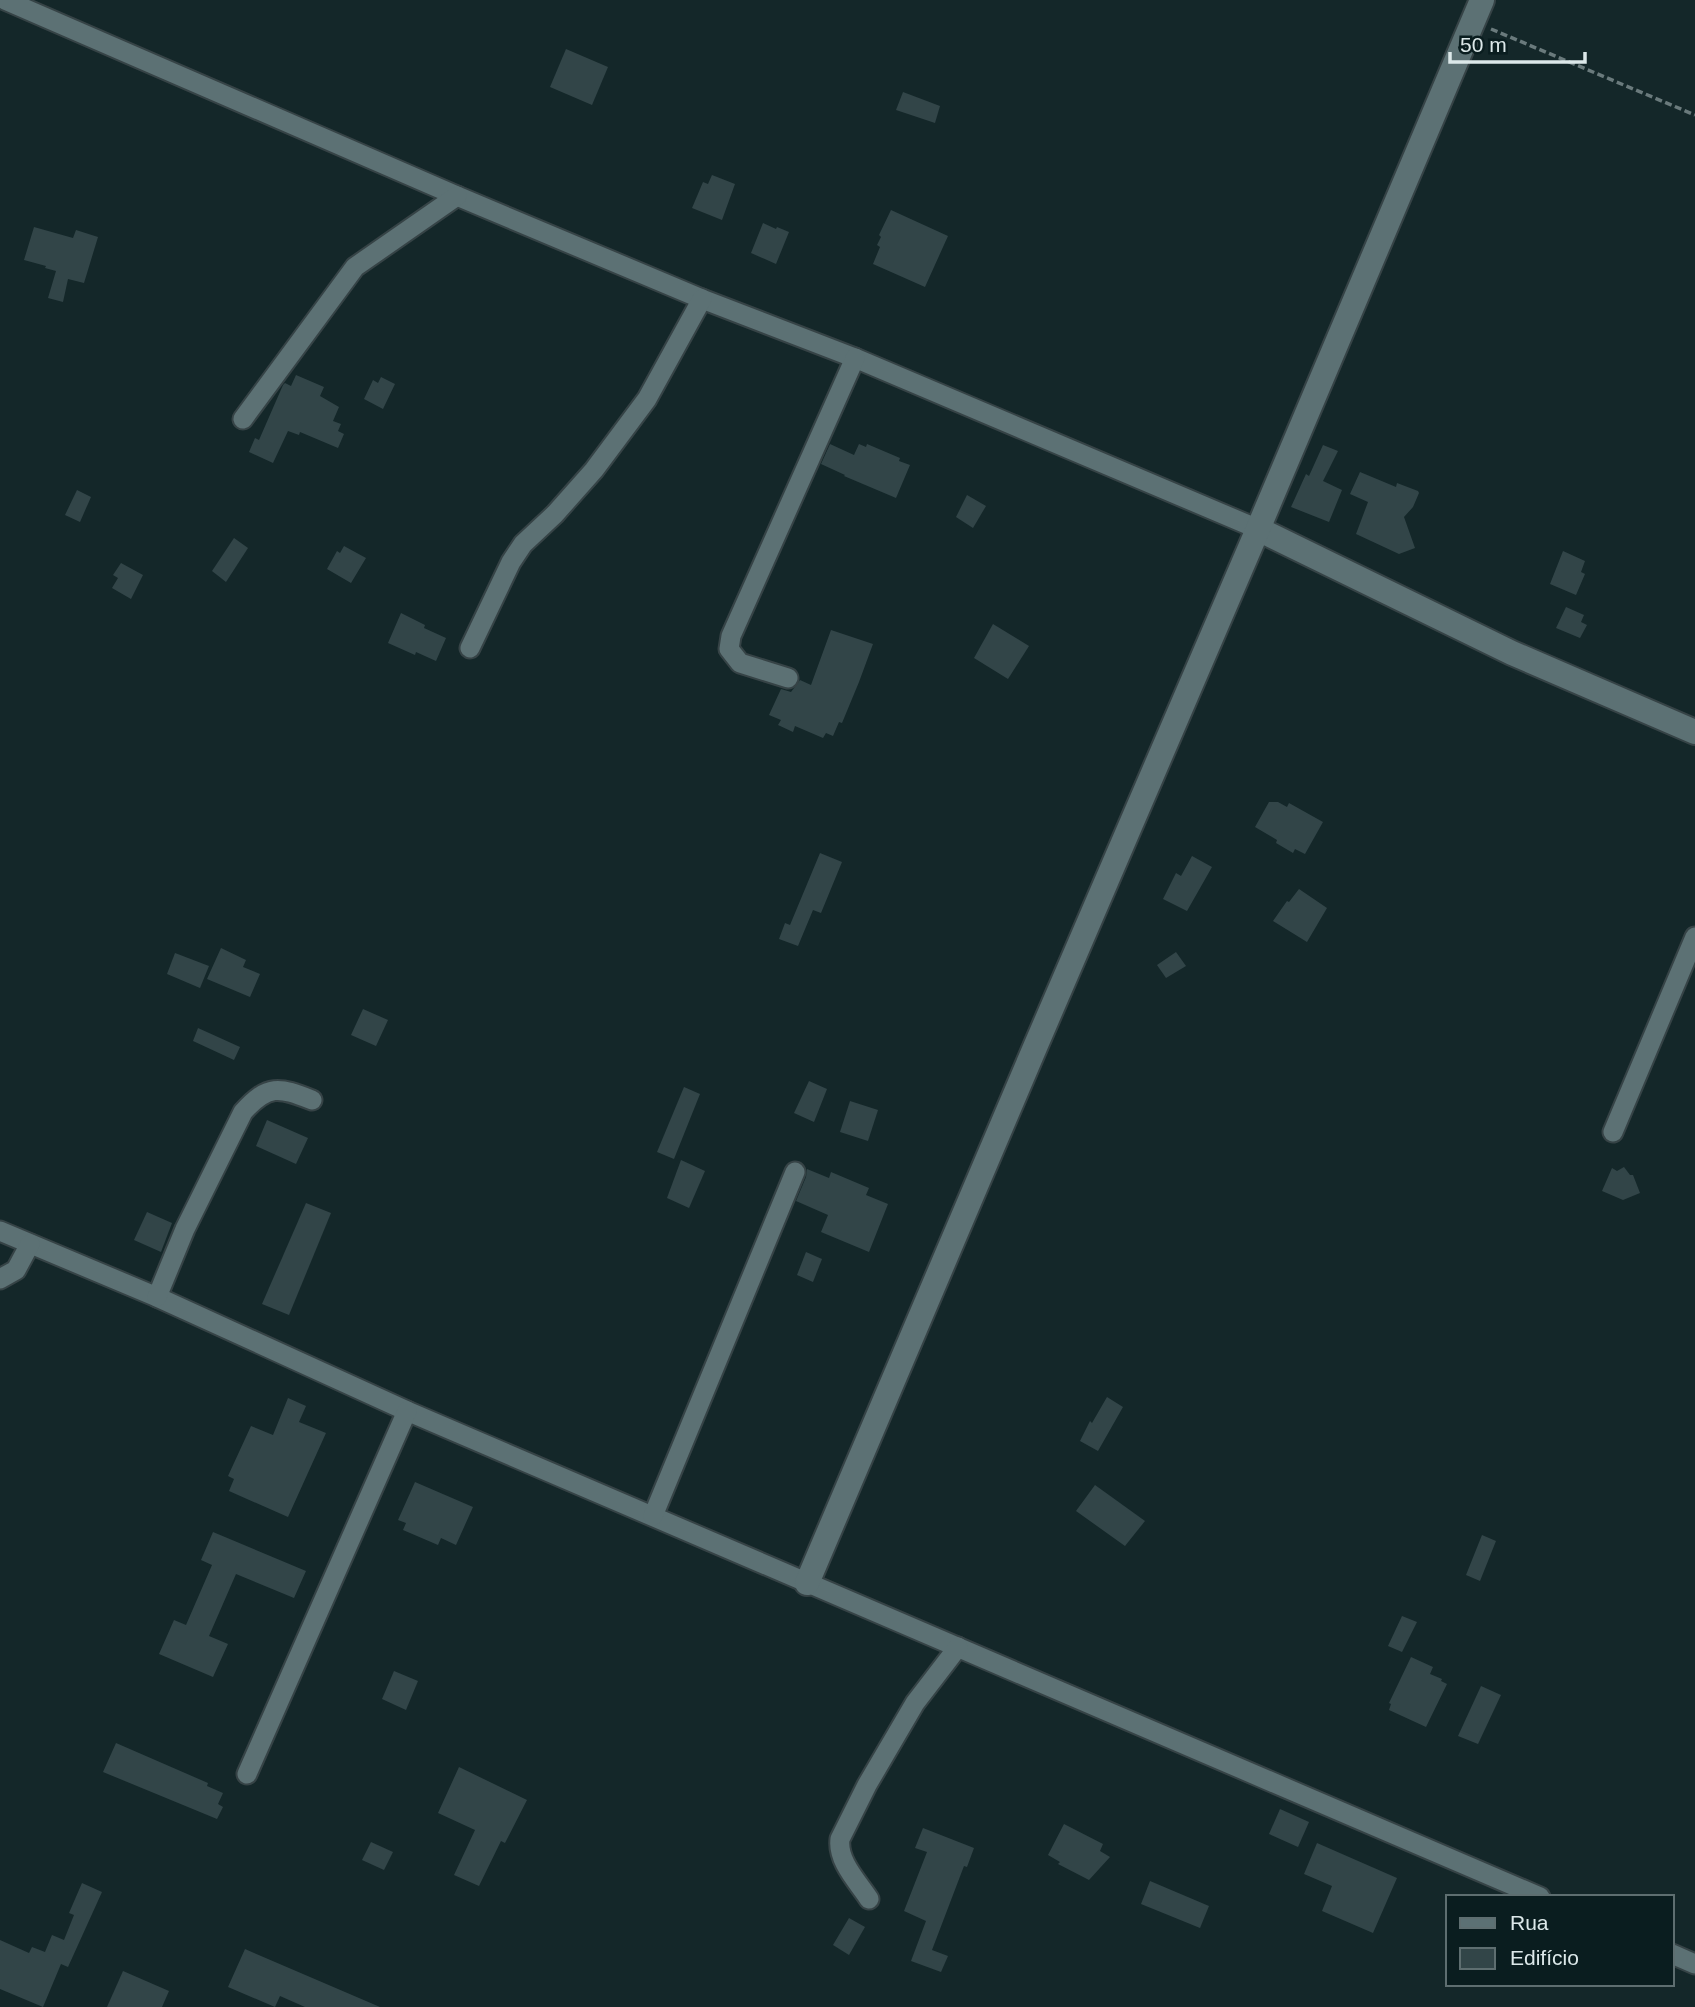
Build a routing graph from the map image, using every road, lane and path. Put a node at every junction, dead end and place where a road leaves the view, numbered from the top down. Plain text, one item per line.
1 (5, 0) edge
2 (1477, 11) edge
3 (1695, 115) edge
4 (457, 196) junction
5 (702, 299) junction
6 (855, 358) junction
7 (243, 419) dead end
8 (1258, 529) junction
9 (470, 648) dead end
10 (788, 678) dead end
11 (1695, 732) edge
12 (1695, 937) edge
13 (312, 1100) dead end
14 (1613, 1132) dead end
15 (795, 1172) dead end
16 (0, 1231) edge
17 (30, 1244) junction
18 (0, 1280) edge
19 (157, 1297) junction
20 (407, 1411) junction
21 (653, 1516) junction
22 (807, 1583) junction
23 (958, 1647) junction
24 (247, 1774) dead end
25 (1534, 1895) edge
26 (869, 1899) dead end
27 (1674, 1955) edge
28 (1695, 1964) edge

1 - 4 street
2 - 3 path
2 - 8 street
4 - 5 street
4 - 7 street
5 - 6 street
5 - 9 street
6 - 8 street
6 - 10 street
8 - 11 street
8 - 22 street
12 - 14 street
13 - 19 street
15 - 21 street
16 - 17 street
17 - 18 street
17 - 19 street
19 - 20 street
20 - 21 street
20 - 24 street
21 - 22 street
22 - 23 street
23 - 25 street
23 - 26 street
27 - 28 street

